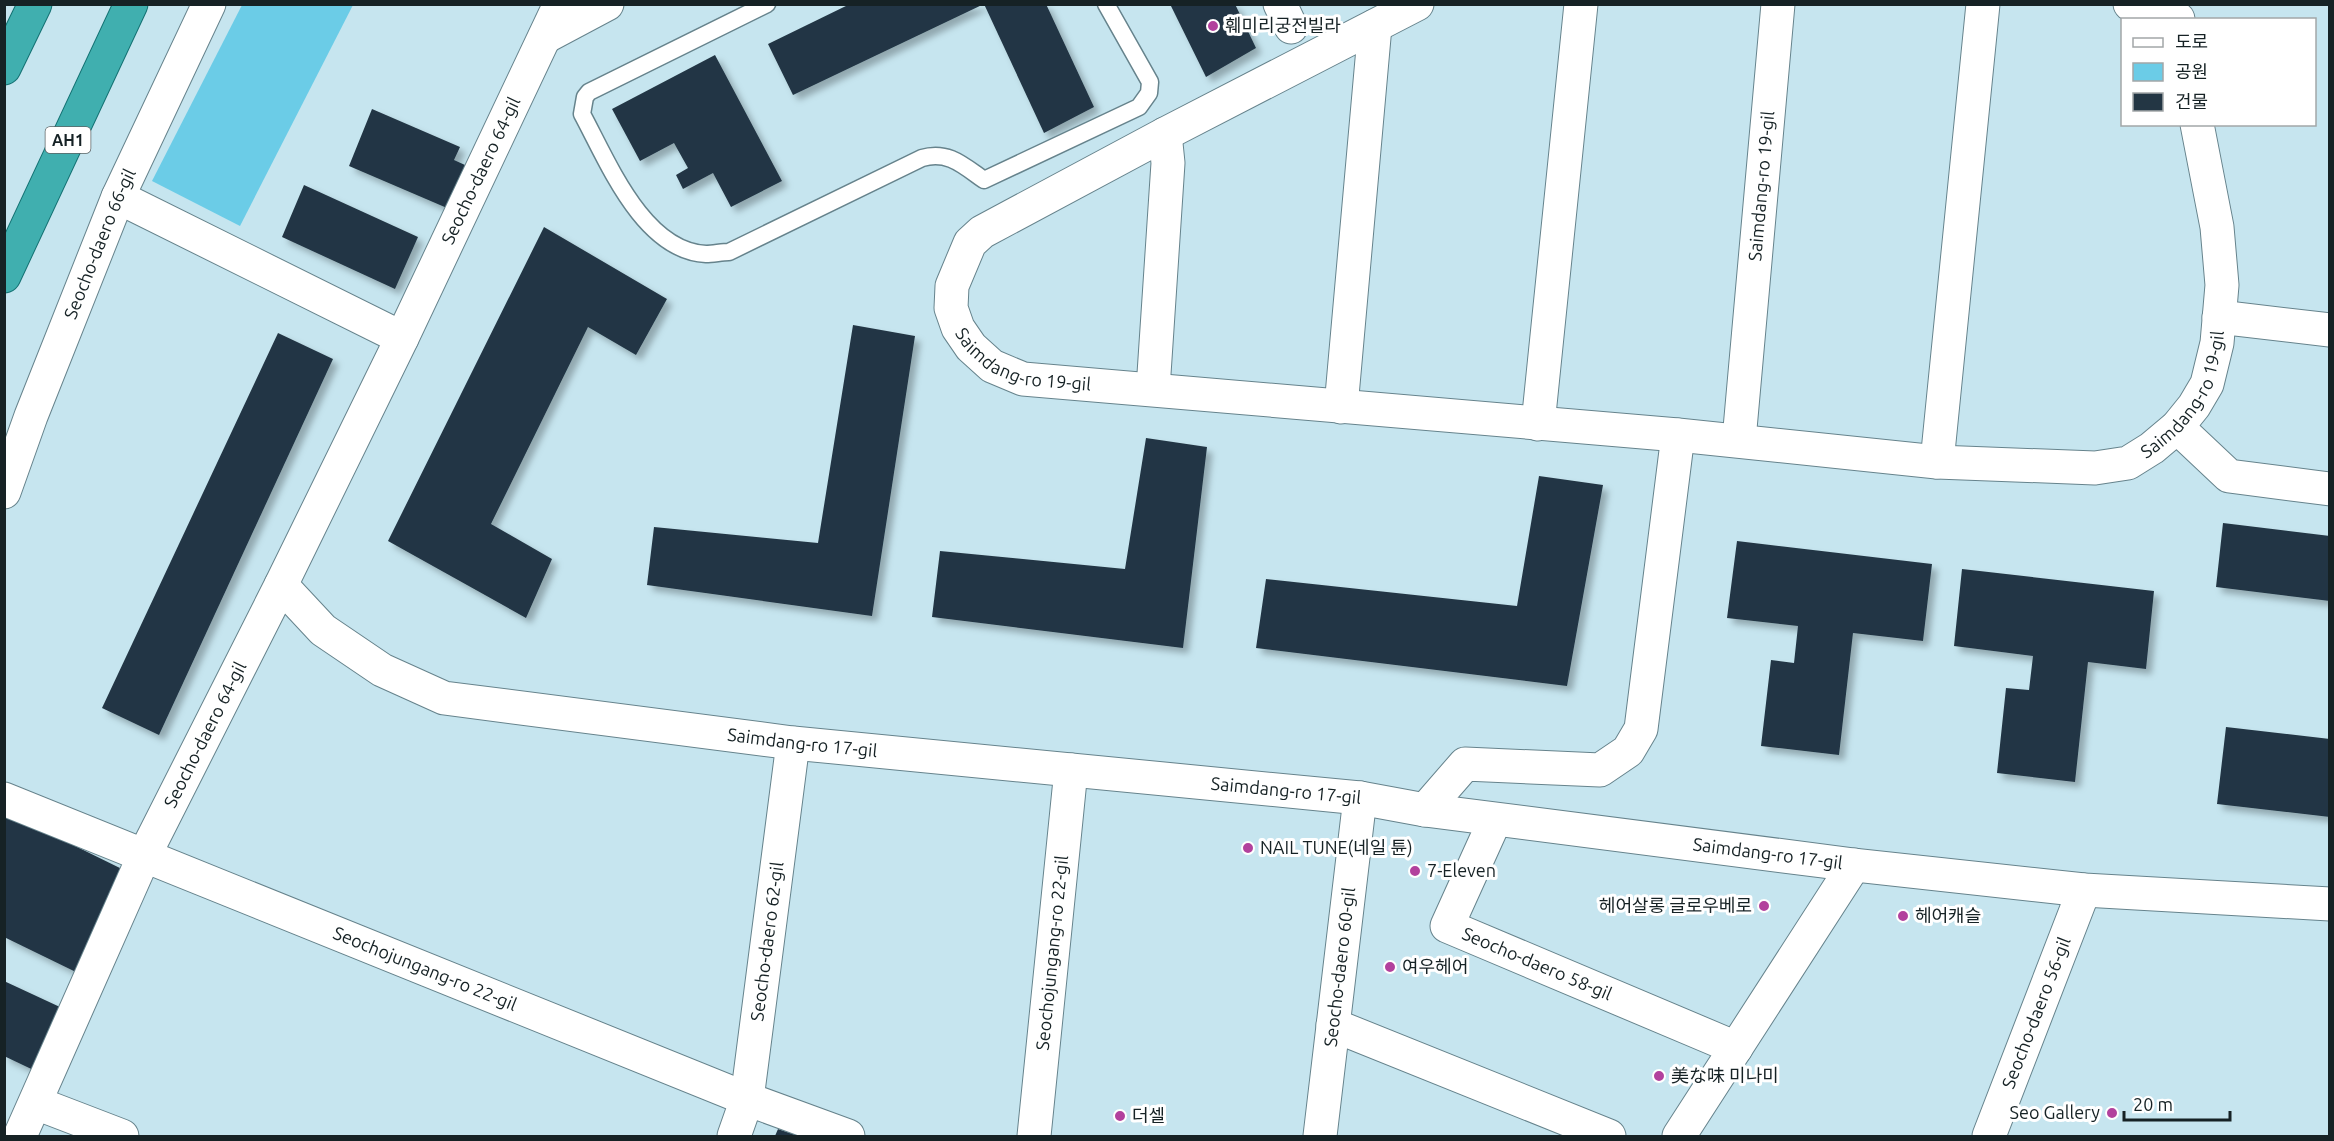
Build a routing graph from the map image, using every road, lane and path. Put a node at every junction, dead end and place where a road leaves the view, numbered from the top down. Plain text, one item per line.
1 (35, 4) edge
2 (131, 4) edge
3 (209, 4) edge
4 (560, 4) edge
5 (607, 4) edge
6 (767, 4) edge
7 (1106, 4) edge
8 (1417, 4) edge
9 (1581, 4) edge
10 (1778, 4) edge
11 (1983, 4) edge
12 (2130, 4) edge
13 (2172, 18) edge
14 (1375, 26) junction
15 (545, 37) junction
16 (4, 68) edge
17 (2197, 126) edge
18 (1165, 134) junction
19 (118, 196) junction
20 (4, 276) edge
21 (2219, 317) junction
22 (2330, 330) edge
23 (402, 338) junction
24 (1153, 389) junction
25 (1341, 406) junction
26 (1538, 424) junction
27 (2177, 427) junction
28 (1678, 435) junction
29 (1739, 440) junction
30 (1937, 462) junction
31 (2330, 489) edge
32 (4, 492) edge
33 (281, 585) junction
34 (793, 743) junction
35 (1071, 770) junction
36 (1360, 798) junction
37 (4, 799) edge
38 (1425, 810) junction
39 (1495, 820) junction
40 (144, 856) junction
41 (1854, 866) junction
42 (2084, 890) junction
43 (2330, 904) edge
44 (1333, 1025) junction
45 (1736, 1048) junction
46 (747, 1099) junction
47 (36, 1102) junction
48 (20, 1137) edge
49 (122, 1137) edge
50 (734, 1137) edge
51 (848, 1137) edge
52 (1034, 1137) edge
53 (1320, 1137) edge
54 (1609, 1137) edge
55 (1679, 1137) edge
56 (1989, 1137) edge

1 - 16 highway
2 - 20 highway, AH1
3 - 19 street, Seocho-daero 66-gil
4 - 15 street, Seocho-daero 64-gil
5 - 15 street
6 - 7 lane
8 - 14 street, Saimdang-ro 19-gil
9 - 26 street
10 - 29 street, Saimdang-ro 19-gil
11 - 30 street
12 - 13 street
14 - 18 street, Saimdang-ro 19-gil
14 - 25 street
15 - 23 street, Seocho-daero 64-gil
17 - 21 street, Saimdang-ro 19-gil
18 - 24 street
18 - 24 street, Saimdang-ro 19-gil
19 - 23 street
19 - 32 street, Seocho-daero 66-gil
21 - 22 street
21 - 27 street, Saimdang-ro 19-gil
23 - 33 street, Seocho-daero 64-gil
24 - 25 street, Saimdang-ro 19-gil
25 - 26 street, Saimdang-ro 19-gil
26 - 28 street, Saimdang-ro 19-gil
27 - 30 street, Saimdang-ro 19-gil
27 - 31 street
28 - 29 street, Saimdang-ro 19-gil
28 - 38 street
29 - 30 street, Saimdang-ro 19-gil
33 - 34 street, Saimdang-ro 17-gil
33 - 40 street, Seocho-daero 64-gil
34 - 35 street, Saimdang-ro 17-gil
34 - 46 street, Seocho-daero 62-gil
35 - 36 street, Saimdang-ro 17-gil
35 - 52 street, Seochojungang-ro 22-gil
36 - 38 street, Saimdang-ro 17-gil
36 - 44 street, Seocho-daero 60-gil
37 - 40 street, Seochojungang-ro 22-gil
38 - 39 street, Saimdang-ro 17-gil
39 - 41 street, Saimdang-ro 17-gil
39 - 45 street, Seocho-daero 58-gil
40 - 46 street, Seochojungang-ro 22-gil
40 - 47 street, Seocho-daero 64-gil
41 - 42 street, Saimdang-ro 17-gil
41 - 45 street
42 - 43 street, Saimdang-ro 17-gil
42 - 56 street, Seocho-daero 56-gil
44 - 53 street, Seocho-daero 60-gil
44 - 54 street
45 - 55 street
46 - 50 street, Seocho-daero 62-gil
46 - 51 street, Seochojungang-ro 22-gil
47 - 48 street, Seocho-daero 64-gil
47 - 49 street

